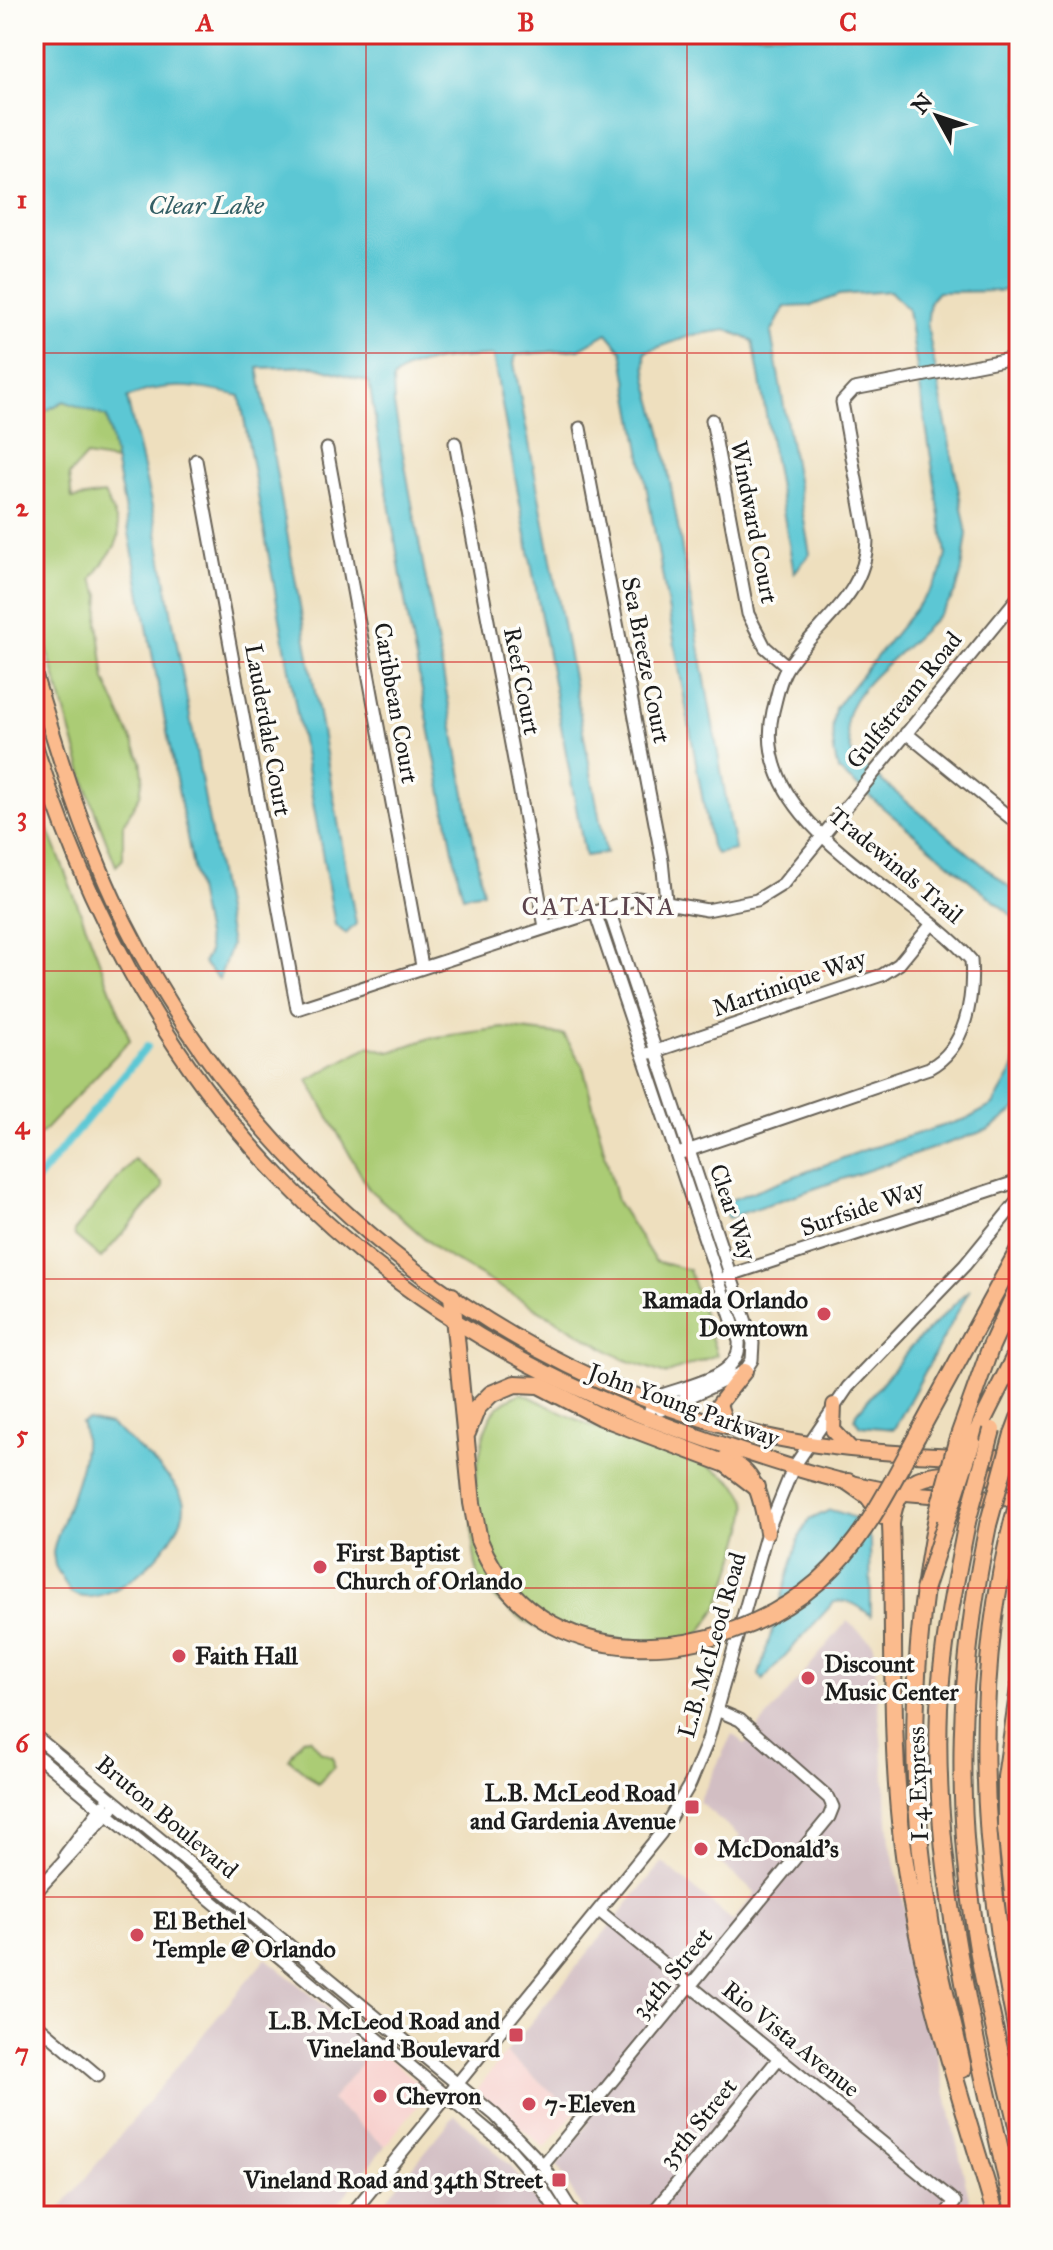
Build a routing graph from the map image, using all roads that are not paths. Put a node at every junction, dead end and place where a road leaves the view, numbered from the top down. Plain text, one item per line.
1 (1019, 357) edge
2 (712, 420) dead end
3 (580, 428) dead end
4 (455, 443) dead end
5 (327, 449) dead end
6 (196, 460) dead end
7 (1019, 596) edge
8 (787, 666) junction
9 (34, 673) edge
10 (906, 733) junction
11 (34, 742) edge
12 (1019, 825) edge
13 (821, 835) junction
14 (666, 900) junction
15 (608, 907) junction
16 (595, 912) junction
17 (931, 925) junction
18 (545, 927) junction
19 (422, 966) junction
20 (297, 1009) joint
21 (657, 1052) junction
22 (643, 1054) junction
23 (683, 1152) junction
24 (1019, 1181) edge
25 (1019, 1199) edge
26 (1019, 1249) edge
27 (725, 1277) junction
28 (1019, 1285) edge
29 (452, 1296) junction
30 (455, 1322) junction
31 (1019, 1351) edge
32 (745, 1371) junction
33 (659, 1403) junction
34 (834, 1405) junction
35 (648, 1420) junction
36 (726, 1425) junction
37 (1016, 1426) edge
38 (682, 1431) junction
39 (467, 1433) junction
40 (965, 1441) junction
41 (807, 1444) junction
42 (851, 1449) junction
43 (1019, 1458) edge
44 (793, 1468) junction
45 (1019, 1478) edge
46 (848, 1482) junction
47 (756, 1487) junction
48 (900, 1492) junction
49 (1018, 1503) edge
50 (767, 1532) junction
51 (892, 1538) junction
52 (924, 1590) junction
53 (1019, 1688) edge
54 (719, 1711) junction
55 (34, 1735) edge
56 (34, 1753) edge
57 (113, 1800) junction
58 (104, 1811) junction
59 (34, 1894) edge
60 (226, 1894) junction
61 (217, 1904) junction
62 (599, 1911) junction
63 (1019, 1950) edge
64 (690, 1985) junction
65 (34, 2022) edge
66 (1019, 2042) edge
67 (779, 2058) junction
68 (98, 2076) dead end
69 (458, 2085) junction
70 (449, 2096) junction
71 (1019, 2134) edge
72 (543, 2165) junction
73 (350, 2216) edge
74 (560, 2216) edge
75 (575, 2216) edge
76 (650, 2216) edge
77 (944, 2216) edge
78 (997, 2216) edge
79 (1015, 2216) edge

1 - 8 street, Tradewinds Trail
2 - 8 street, Windward Court
3 - 14 street, Sea Breeze Court
4 - 18 street, Reef Court
5 - 19 street, Caribbean Court
6 - 20 street, Lauderdale Court
7 - 10 street, Gulfstream Road
8 - 13 street, Tradewinds Trail
9 - 29 main road, John Young Parkway
10 - 12 street
10 - 13 street, Gulfstream Road
11 - 30 main road, John Young Parkway
13 - 14 street, Gulfstream Road
13 - 17 street, Tradewinds Trail
14 - 15 street, Gulfstream Road
15 - 16 street, Gulfstream Road
15 - 21 street, Clear Way
16 - 18 street, Gulfstream Road
16 - 22 street, Clear Way
17 - 21 street, Martinique Way
17 - 23 street, Tradewinds Trail
18 - 19 street, Gulfstream Road
19 - 20 street, Gulfstream Road
21 - 22 street, Martinique Way
21 - 23 street, Clear Way
22 - 23 street, Clear Way
23 - 27 street, Clear Way
24 - 27 street, Surfside Way
25 - 34 street, L.B. McLeod Road
26 - 39 highway, bridge
27 - 32 street, Clear Way
27 - 33 street, Clear Way
28 - 40 highway
29 - 30 highway
29 - 33 main road, John Young Parkway
30 - 35 main road, John Young Parkway
30 - 39 highway
31 - 40 highway
31 - 79 highway, I-4 Express, bridge
32 - 33 street
32 - 36 main road
33 - 35 street
33 - 36 main road, John Young Parkway
34 - 41 street, L.B. McLeod Road
34 - 42 main road
35 - 38 main road, John Young Parkway
36 - 41 main road, John Young Parkway
37 - 71 highway, I-4 Express, bridge
38 - 44 main road, John Young Parkway
38 - 47 main road
39 - 47 highway
40 - 52 highway, bridge
40 - 52 highway, bridge
41 - 42 main road, John Young Parkway
41 - 44 street, L.B. McLeod Road
42 - 43 main road, John Young Parkway
44 - 46 main road, John Young Parkway
44 - 50 street, L.B. McLeod Road
45 - 48 highway
46 - 48 main road, John Young Parkway
46 - 51 highway
47 - 50 main road
48 - 49 main road, John Young Parkway
48 - 51 highway
49 - 66 highway
50 - 54 street, L.B. McLeod Road
51 - 78 highway
52 - 78 highway
53 - 63 highway
54 - 62 street, L.B. McLeod Road
54 - 64 street, 34th Street
55 - 57 street, Bruton Boulevard
56 - 58 street, Bruton Boulevard
57 - 58 street
57 - 60 street, Bruton Boulevard
58 - 59 street
58 - 61 street, Bruton Boulevard
60 - 61 street
60 - 69 street, Bruton Boulevard
61 - 70 street, Bruton Boulevard
62 - 64 street, Rio Vista Avenue
62 - 69 street, L.B. McLeod Road
64 - 67 street, Rio Vista Avenue
64 - 72 street, 34th Street
65 - 68 street
67 - 76 street, 35th Street
67 - 77 street, Rio Vista Avenue
69 - 70 street, L.B. McLeod Road
69 - 72 street, Bruton Boulevard
70 - 73 street, L.B. McLeod Road
70 - 74 street, Bruton Boulevard
72 - 75 street, Bruton Boulevard

